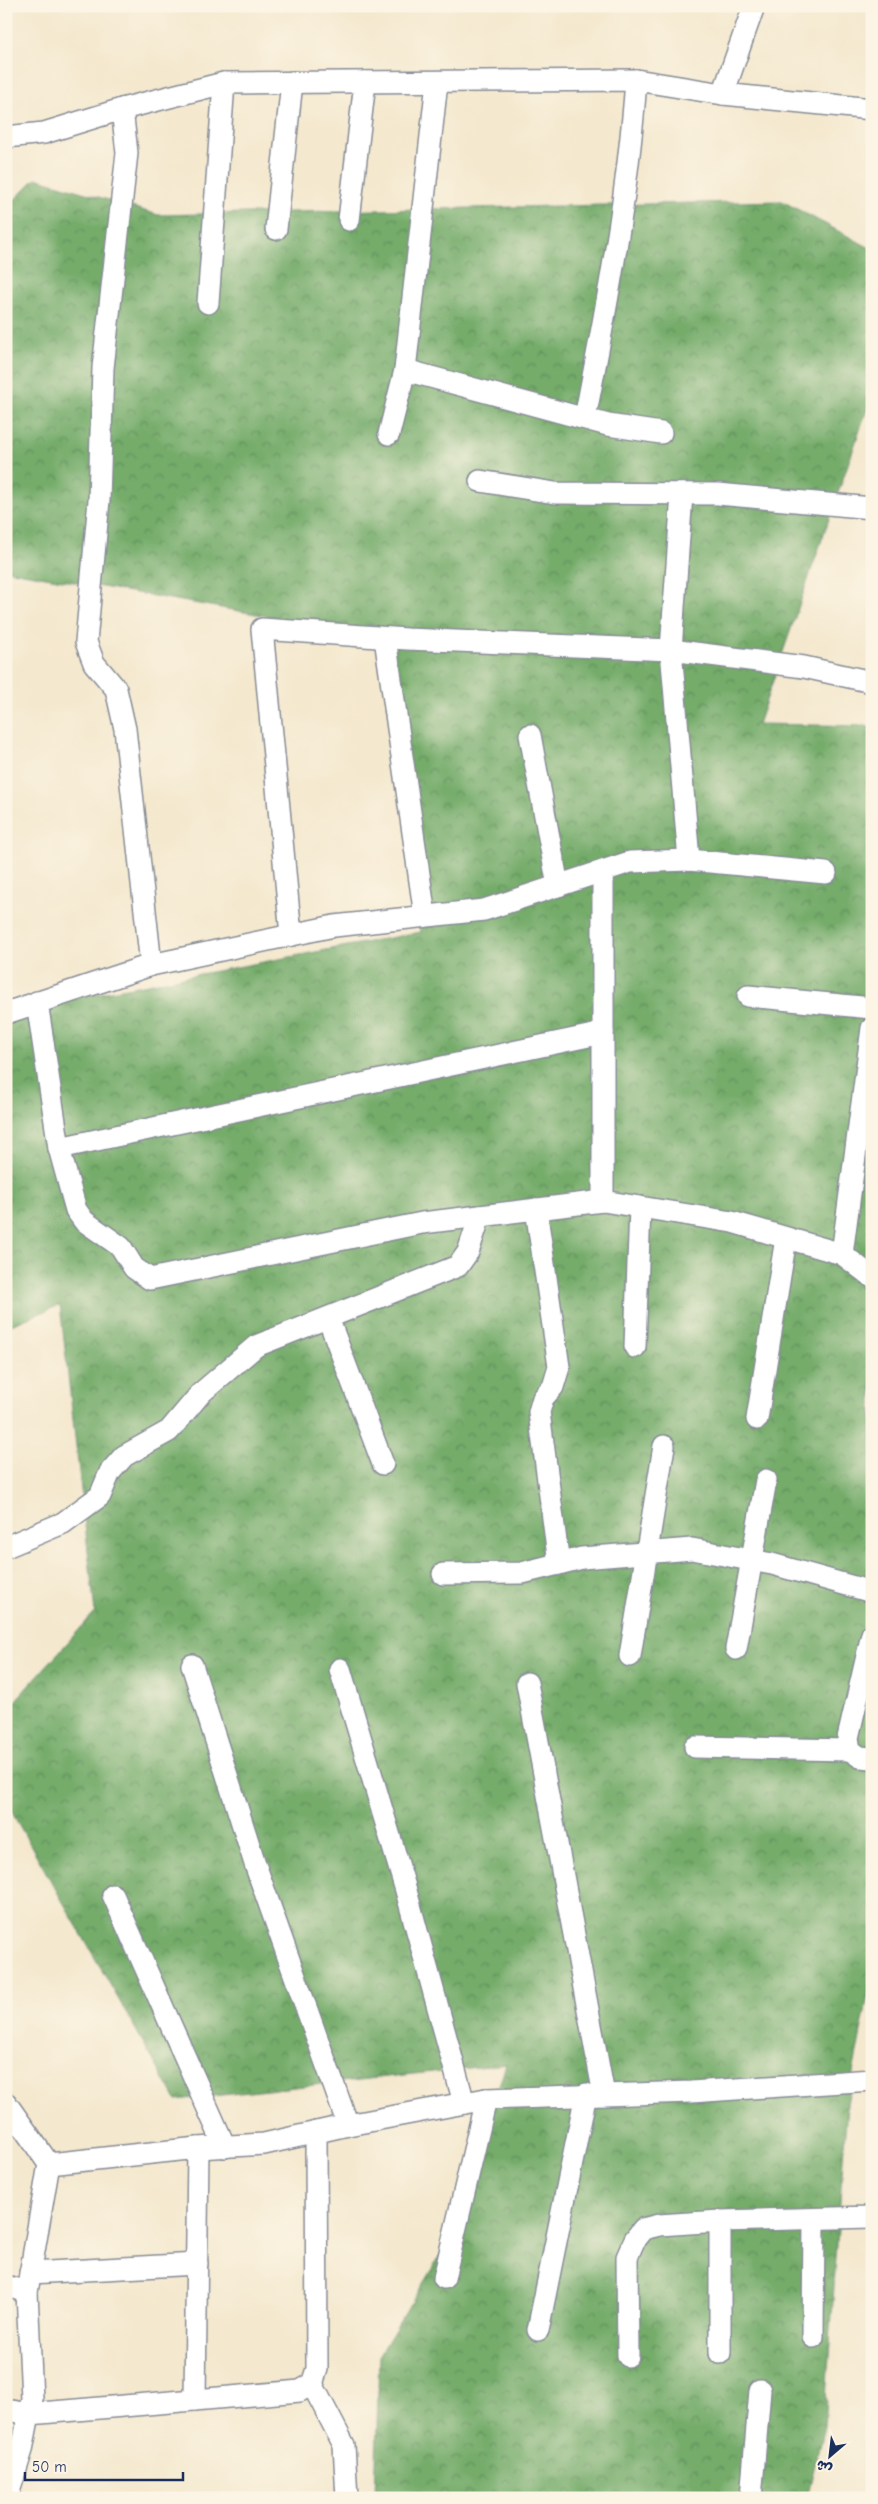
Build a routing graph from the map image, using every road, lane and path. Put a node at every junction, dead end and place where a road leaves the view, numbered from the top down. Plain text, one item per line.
1 (754, 6) edge
2 (636, 80) junction
3 (292, 82) junction
4 (365, 82) junction
5 (437, 82) junction
6 (224, 83) junction
7 (723, 94) junction
8 (122, 109) junction
9 (872, 109) edge
10 (6, 137) edge
11 (349, 220) dead end
12 (276, 229) dead end
13 (208, 303) dead end
14 (405, 370) junction
15 (585, 418) junction
16 (661, 432) dead end
17 (389, 434) dead end
18 (480, 481) dead end
19 (682, 494) junction
20 (872, 508) edge
21 (385, 638) junction
22 (671, 650) junction
23 (872, 682) edge
24 (530, 735) dead end
25 (689, 860) junction
26 (603, 871) junction
27 (826, 872) dead end
28 (558, 886) junction
29 (425, 916) junction
30 (292, 935) junction
31 (151, 965) junction
32 (748, 996) dead end
33 (37, 1002) junction
34 (872, 1008) edge
35 (7, 1009) edge
36 (872, 1028) edge
37 (603, 1033) junction
38 (59, 1148) junction
39 (603, 1202) junction
40 (640, 1207) junction
41 (536, 1209) junction
42 (480, 1216) junction
43 (786, 1238) junction
44 (842, 1254) junction
45 (872, 1277) edge
46 (328, 1318) junction
47 (635, 1347) dead end
48 (757, 1420) dead end
49 (664, 1446) dead end
50 (383, 1464) dead end
51 (766, 1480) dead end
52 (6, 1547) edge
53 (648, 1552) junction
54 (752, 1560) junction
55 (559, 1564) junction
56 (443, 1574) dead end
57 (872, 1592) edge
58 (872, 1634) edge
59 (736, 1649) dead end
60 (630, 1656) dead end
61 (192, 1665) dead end
62 (340, 1670) dead end
63 (527, 1682) dead end
64 (695, 1747) dead end
65 (850, 1750) junction
66 (872, 1758) edge
67 (113, 1895) dead end
68 (872, 2080) edge
69 (595, 2095) junction
70 (486, 2099) junction
71 (6, 2102) edge
72 (464, 2103) junction
73 (348, 2125) junction
74 (316, 2132) junction
75 (225, 2147) junction
76 (198, 2148) junction
77 (49, 2164) junction
78 (872, 2218) edge
79 (814, 2220) junction
80 (720, 2221) junction
81 (197, 2264) junction
82 (444, 2278) dead end
83 (28, 2283) junction
84 (6, 2286) edge
85 (538, 2330) dead end
86 (813, 2337) dead end
87 (720, 2352) dead end
88 (628, 2356) dead end
89 (312, 2384) junction
90 (760, 2390) dead end
91 (195, 2400) junction
92 (6, 2410) edge
93 (29, 2414) junction
94 (7, 2498) edge
95 (347, 2498) edge
96 (751, 2498) edge

1 - 7 street
2 - 5 street
2 - 7 street
2 - 15 street
3 - 4 street
3 - 6 street
3 - 12 street
4 - 5 street
4 - 11 street
5 - 14 street
6 - 8 street
6 - 13 street
7 - 9 street
8 - 10 street
8 - 31 street
14 - 15 street
14 - 17 street
15 - 16 street
18 - 19 street
19 - 20 street
19 - 22 street
21 - 22 street
21 - 29 street
21 - 30 street
22 - 23 street
22 - 25 street
24 - 28 street
25 - 26 street
25 - 27 street
26 - 28 street
26 - 37 street
28 - 29 street
29 - 30 street
30 - 31 street
31 - 33 street
32 - 34 street
33 - 35 street
33 - 38 street
36 - 44 street
37 - 38 street
37 - 39 street
38 - 42 street
39 - 40 street
39 - 41 street
40 - 43 street
40 - 47 street
41 - 42 street
41 - 55 street
42 - 46 street
43 - 44 street
43 - 48 street
44 - 45 street
46 - 50 street
46 - 52 street
49 - 53 street
51 - 54 street
53 - 54 street
53 - 55 street
53 - 60 street
54 - 57 street
54 - 59 street
55 - 56 street
58 - 65 street
61 - 73 street
62 - 72 street
63 - 69 street
64 - 65 street
65 - 66 street
67 - 75 street
68 - 69 street
69 - 70 street
69 - 85 street
70 - 72 street
70 - 82 street
71 - 77 street
72 - 73 street
73 - 74 street
74 - 75 street
74 - 89 street
75 - 76 street
76 - 77 street
76 - 81 street
77 - 83 street
78 - 79 street
79 - 80 street
79 - 86 street
80 - 87 street
80 - 88 street
81 - 83 street
81 - 91 street
83 - 84 street
83 - 93 street
89 - 91 street
89 - 95 street
90 - 96 street
91 - 93 street
92 - 93 street
93 - 94 street

